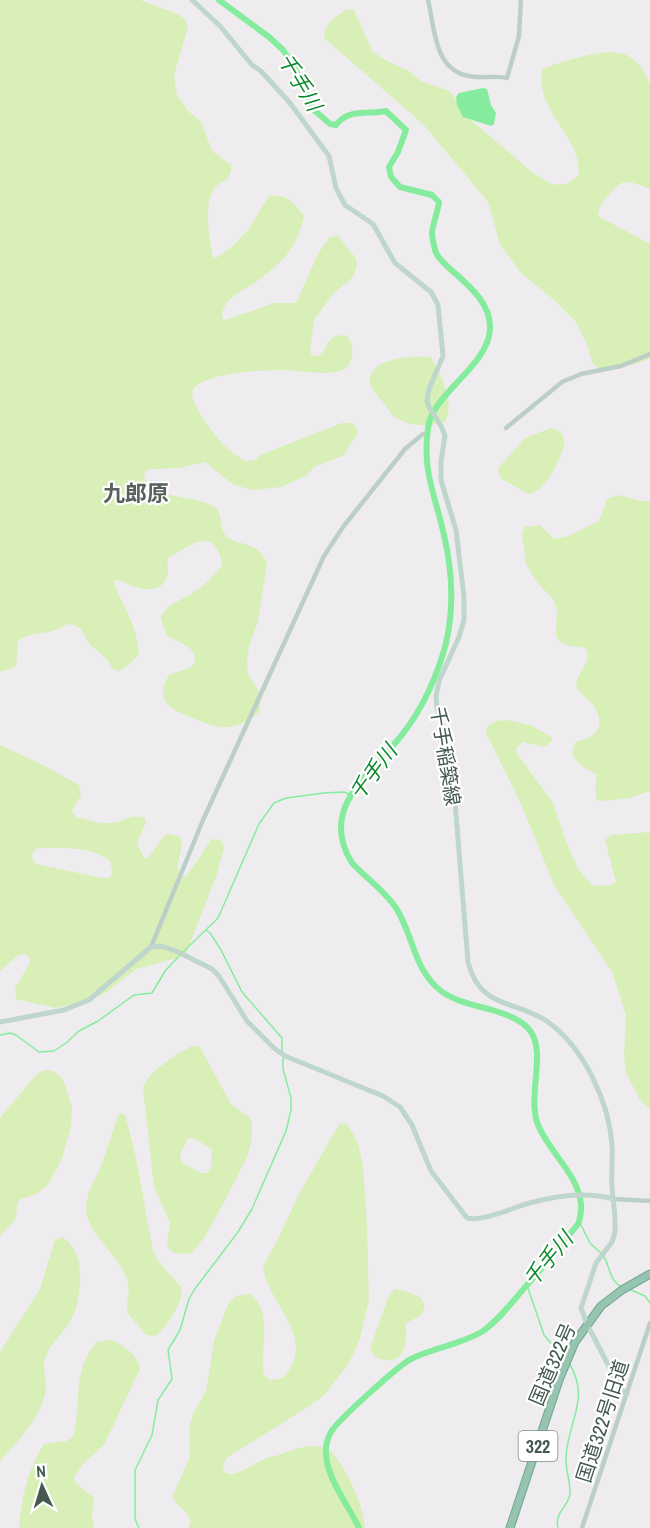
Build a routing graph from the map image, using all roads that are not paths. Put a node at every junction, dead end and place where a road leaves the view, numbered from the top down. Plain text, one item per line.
1 (192, 0) edge
2 (429, 0) edge
3 (521, 0) edge
4 (650, 354) edge
5 (506, 428) dead end
6 (423, 434) dead end
7 (151, 947) junction
8 (0, 1022) edge
9 (614, 1199) junction
10 (650, 1202) edge
11 (650, 1274) edge
12 (650, 1323) edge
13 (587, 1324) junction
14 (627, 1394) junction
15 (510, 1528) edge
16 (582, 1528) edge

1 - 9 main road, 千手稲築線
2 - 3 street
4 - 5 street
6 - 7 street
7 - 8 main road
7 - 9 main road
9 - 10 street
9 - 13 main road, 千手稲築線
11 - 13 highway, 国道322号 / 322
12 - 14 street, 国道322号旧道
13 - 14 main road, 千手稲築線
13 - 15 highway, 国道322号 / 322
14 - 16 street, 国道322号旧道

